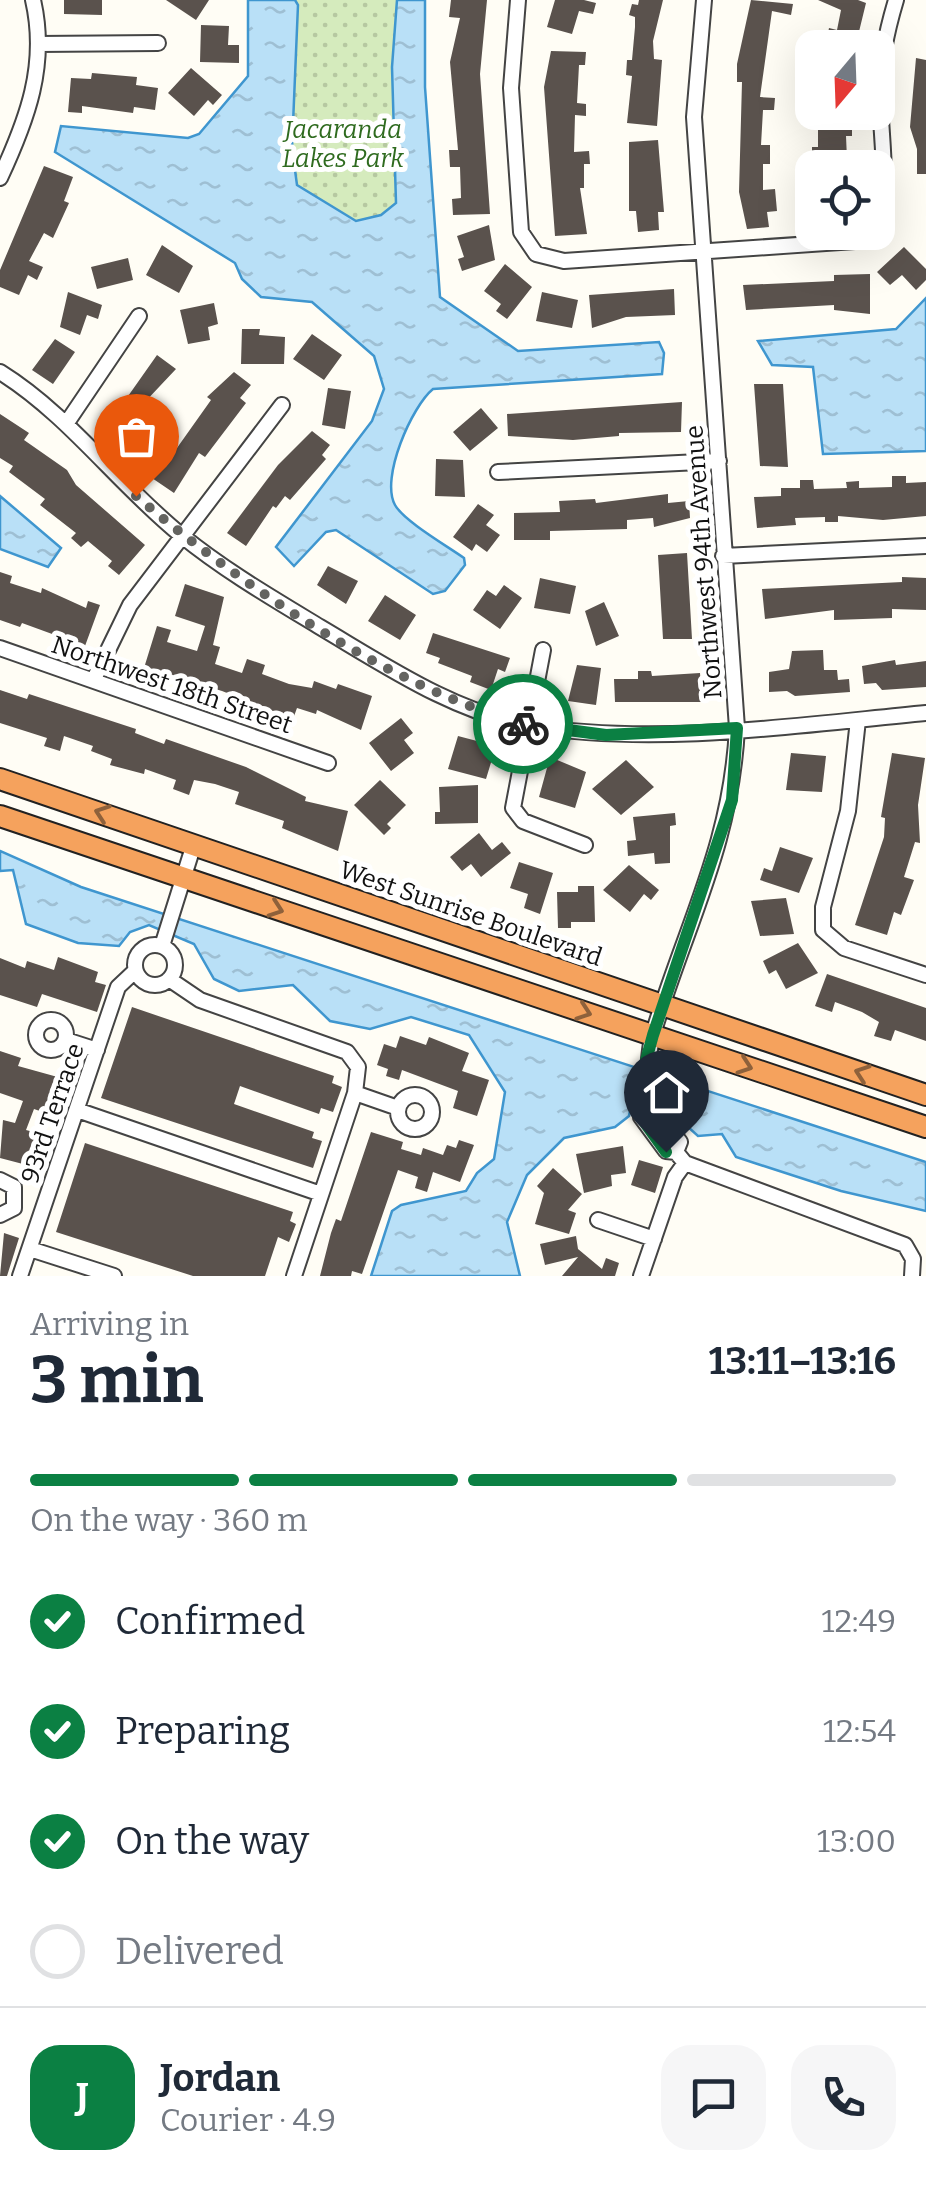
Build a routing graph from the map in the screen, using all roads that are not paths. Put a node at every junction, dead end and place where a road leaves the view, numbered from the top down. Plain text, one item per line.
1 (33, 0) edge
2 (518, 0) edge
3 (704, 0) edge
4 (896, 0) edge
5 (158, 43) dead end
6 (38, 44) junction
7 (882, 150) edge
8 (0, 178) edge
9 (795, 246) edge
10 (704, 253) junction
11 (139, 316) dead end
12 (0, 372) edge
13 (282, 405) dead end
14 (66, 424) junction
15 (719, 461) junction
16 (498, 472) dead end
17 (182, 535) junction
18 (926, 546) edge
19 (723, 556) junction
20 (0, 648) edge
21 (544, 650) dead end
22 (94, 679) junction
23 (926, 713) edge
24 (858, 720) junction
25 (529, 725) junction
26 (737, 728) junction
27 (328, 763) dead end
28 (0, 779) edge
29 (0, 816) edge
30 (194, 844) junction
31 (585, 845) dead end
32 (184, 878) junction
33 (163, 941) junction
34 (135, 971) junction
35 (926, 975) edge
36 (169, 980) junction
37 (663, 1004) junction
38 (653, 1035) junction
39 (66, 1040) dead end
40 (97, 1050) junction
41 (354, 1093) junction
42 (926, 1095) edge
43 (398, 1108) dead end
44 (77, 1110) junction
45 (926, 1127) edge
46 (681, 1157) junction
47 (0, 1180) edge
48 (321, 1194) junction
49 (16, 1203) junction
50 (42, 1212) junction
51 (0, 1215) edge
52 (598, 1220) dead end
53 (654, 1239) junction
54 (30, 1248) junction
55 (20, 1276) edge
56 (114, 1276) edge
57 (294, 1276) edge
58 (641, 1276) edge
59 (912, 1276) edge

1 - 6 street
2 - 10 street
3 - 10 street, Northwest 94th Avenue
4 - 7 street
5 - 6 street
6 - 8 street
9 - 10 street
10 - 15 street, Northwest 94th Avenue
11 - 14 street
12 - 14 street
13 - 17 street
14 - 17 street
15 - 16 street
15 - 19 street, Northwest 94th Avenue
17 - 22 street
17 - 25 street
18 - 19 street
19 - 26 street, Northwest 94th Avenue
20 - 22 street, Northwest 18th Street
21 - 25 street
22 - 27 street, Northwest 18th Street
23 - 24 street
24 - 26 street
24 - 35 street
25 - 26 street
25 - 31 street
26 - 37 street, Northwest 94th Avenue
30 -> 28 highway, West Sunrise Boulevard
29 - 32 highway
30 - 32 street
30 - 37 highway, West Sunrise Boulevard
32 - 33 street
32 -> 38 highway
33 - 34 street
33 - 36 street
34 - 36 street
34 - 40 street, 93rd Terrace
36 - 41 street
37 - 38 street, Northwest 94th Avenue
42 -> 37 highway, West Sunrise Boulevard
38 -> 45 highway
38 - 46 street, Northwest 94th Avenue
39 - 40 street
40 - 44 street, 93rd Terrace
41 - 43 street
41 - 48 street
44 - 48 street
44 - 50 street, 93rd Terrace
46 - 53 street
46 - 59 street
47 - 49 street
48 - 57 street
49 - 50 street
49 - 51 street
50 - 54 street, 93rd Terrace
52 - 53 street
53 - 58 street
54 - 55 street, 93rd Terrace
54 - 56 street

